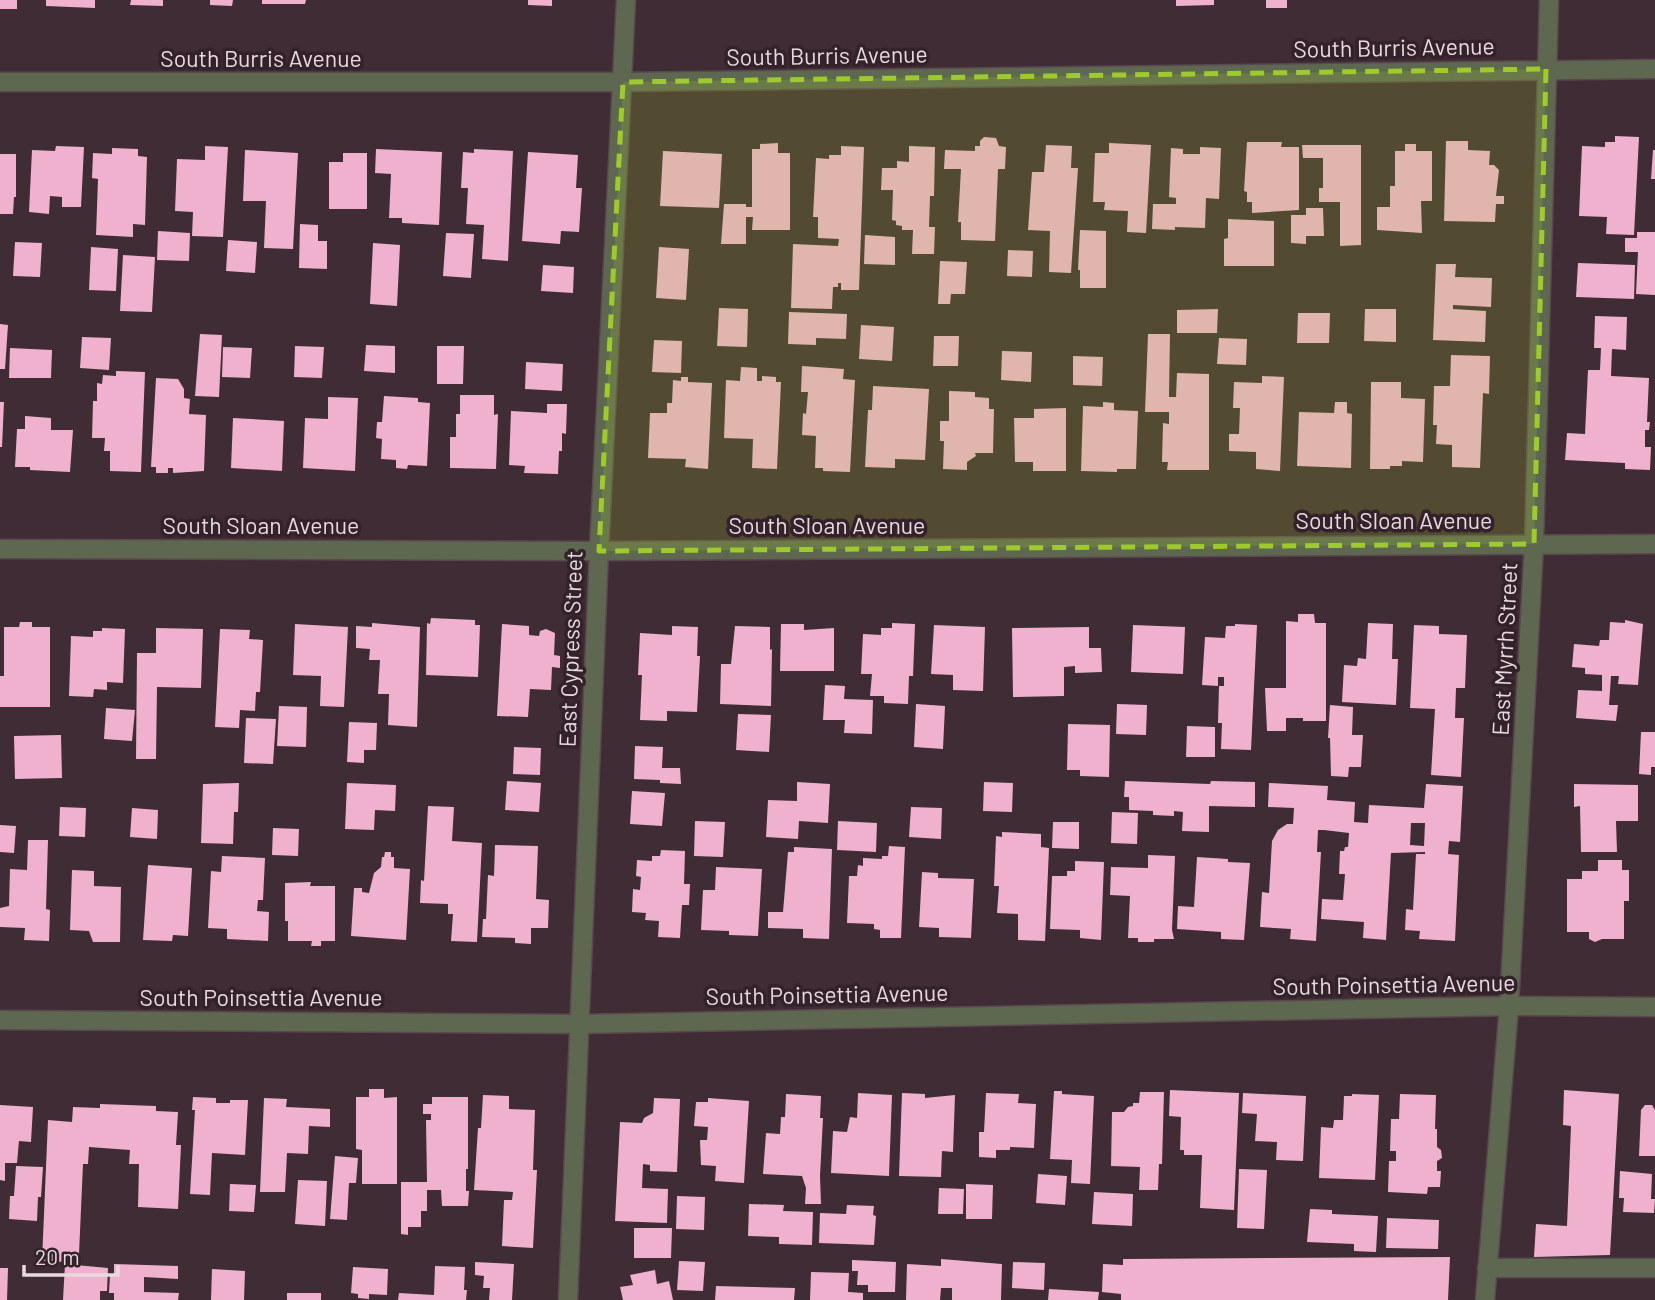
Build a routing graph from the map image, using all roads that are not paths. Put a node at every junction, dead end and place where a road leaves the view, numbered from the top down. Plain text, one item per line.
1 (626, 0) edge
2 (1549, 0) edge
3 (1546, 69) junction
4 (1655, 69) edge
5 (0, 82) edge
6 (623, 82) junction
7 (1534, 544) junction
8 (1655, 544) edge
9 (0, 549) edge
10 (598, 551) junction
11 (1510, 1006) junction
12 (1655, 1007) edge
13 (0, 1020) edge
14 (580, 1024) junction
15 (1487, 1268) junction
16 (1655, 1268) edge
17 (568, 1300) edge
18 (1485, 1300) edge

1 - 6 street, East Cypress Street
2 - 3 street, East Myrrh Street
3 - 4 street, South Burris Avenue
3 - 6 street, South Burris Avenue
3 - 7 street, East Myrrh Street
5 - 6 street, South Burris Avenue
6 - 10 street, East Cypress Street
7 - 8 street, South Sloan Avenue
7 - 10 street, South Sloan Avenue
7 - 11 street, East Myrrh Street
9 - 10 street, South Sloan Avenue
10 - 14 street, East Cypress Street
11 - 12 street, South Poinsettia Avenue
11 - 14 street, South Poinsettia Avenue
11 - 15 street, East Myrrh Street
13 - 14 street, South Poinsettia Avenue
14 - 17 street, East Cypress Street
15 - 16 street
15 - 18 street, East Myrrh Street

